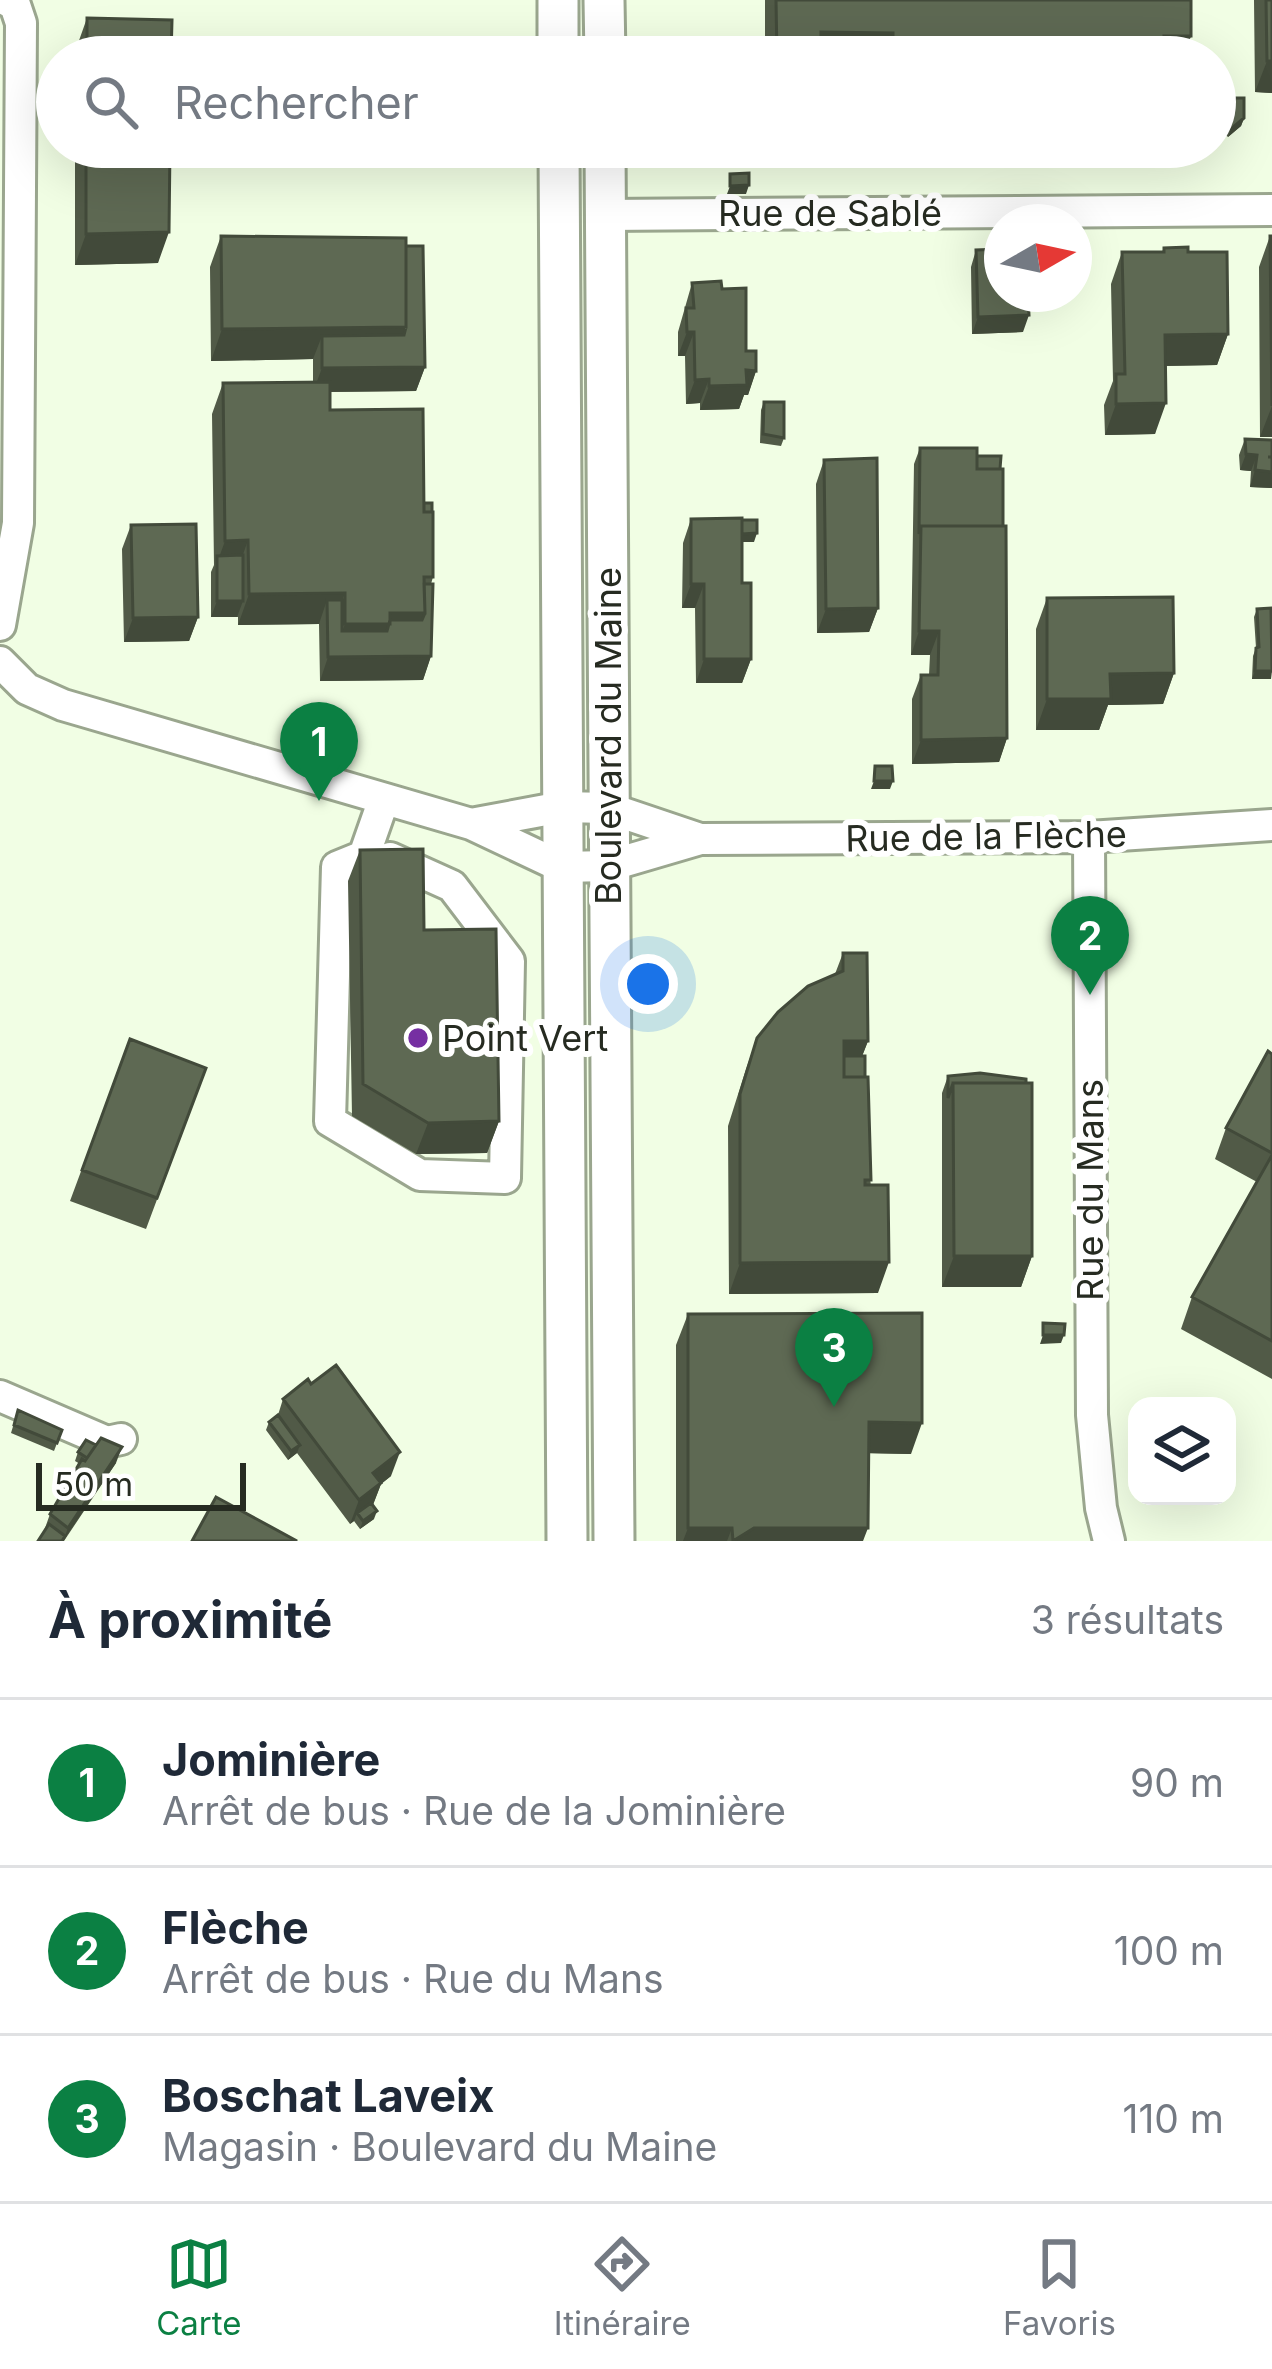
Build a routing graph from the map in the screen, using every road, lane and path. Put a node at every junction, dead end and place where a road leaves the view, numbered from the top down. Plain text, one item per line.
1 (5, 0) edge
2 (558, 0) edge
3 (604, 0) edge
4 (558, 36) edge
5 (604, 36) edge
6 (559, 168) edge
7 (605, 168) edge
8 (1272, 210) edge
9 (605, 215) junction
10 (0, 625) edge
11 (1, 657) edge
12 (384, 799) junction
13 (562, 807) junction
14 (608, 808) junction
15 (471, 824) junction
16 (1272, 825) edge
17 (1090, 837) junction
18 (700, 839) junction
19 (364, 856) junction
20 (608, 866) junction
21 (562, 867) junction
22 (0, 1396) edge
23 (121, 1439) dead end
24 (567, 1541) edge
25 (614, 1541) edge
26 (1109, 1541) edge

1 - 10 street
2 - 4 main road
3 - 5 main road
6 - 13 main road, Boulevard du Maine
7 - 9 main road, Boulevard du Maine
8 - 9 street, Rue de Sablé
9 - 14 main road, Boulevard du Maine
11 - 12 street
12 - 15 street
12 - 19 street
13 - 14 street
13 - 15 street
13 - 21 main road, Boulevard du Maine
14 - 18 street
14 - 20 main road, Boulevard du Maine
15 - 21 street
16 - 17 street, Rue de la Flèche
17 - 18 street, Rue de la Flèche
17 - 26 street, Rue du Mans
18 - 20 street
19 - 19 street
20 - 21 street
20 - 25 main road, Boulevard du Maine
21 - 24 main road, Boulevard du Maine
22 - 23 street

